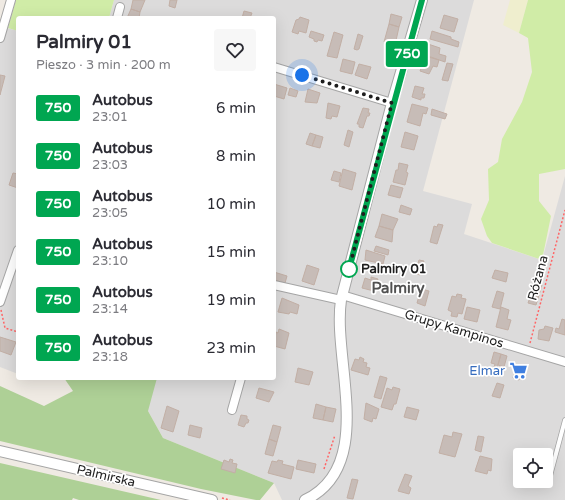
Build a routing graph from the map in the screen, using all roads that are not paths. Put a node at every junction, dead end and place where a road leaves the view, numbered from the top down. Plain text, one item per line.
1 (11, 0) edge
2 (422, 0) edge
3 (120, 6) dead end
4 (118, 16) edge
5 (0, 38) edge
6 (276, 68) edge
7 (392, 103) junction
8 (16, 256) edge
9 (276, 285) edge
10 (342, 298) junction
11 (0, 302) edge
12 (565, 362) edge
13 (240, 380) edge
14 (232, 410) dead end
15 (565, 420) edge
16 (0, 451) edge
17 (553, 465) edge
18 (212, 500) edge
19 (305, 500) edge

1 - 5 street
2 - 7 street
3 - 4 street
6 - 7 street
7 - 10 street
8 - 11 street
9 - 10 street, Grupy Kampinos
10 - 12 street, Grupy Kampinos
10 - 19 street
13 - 14 street
15 - 17 lane
16 - 18 street, Palmirska

